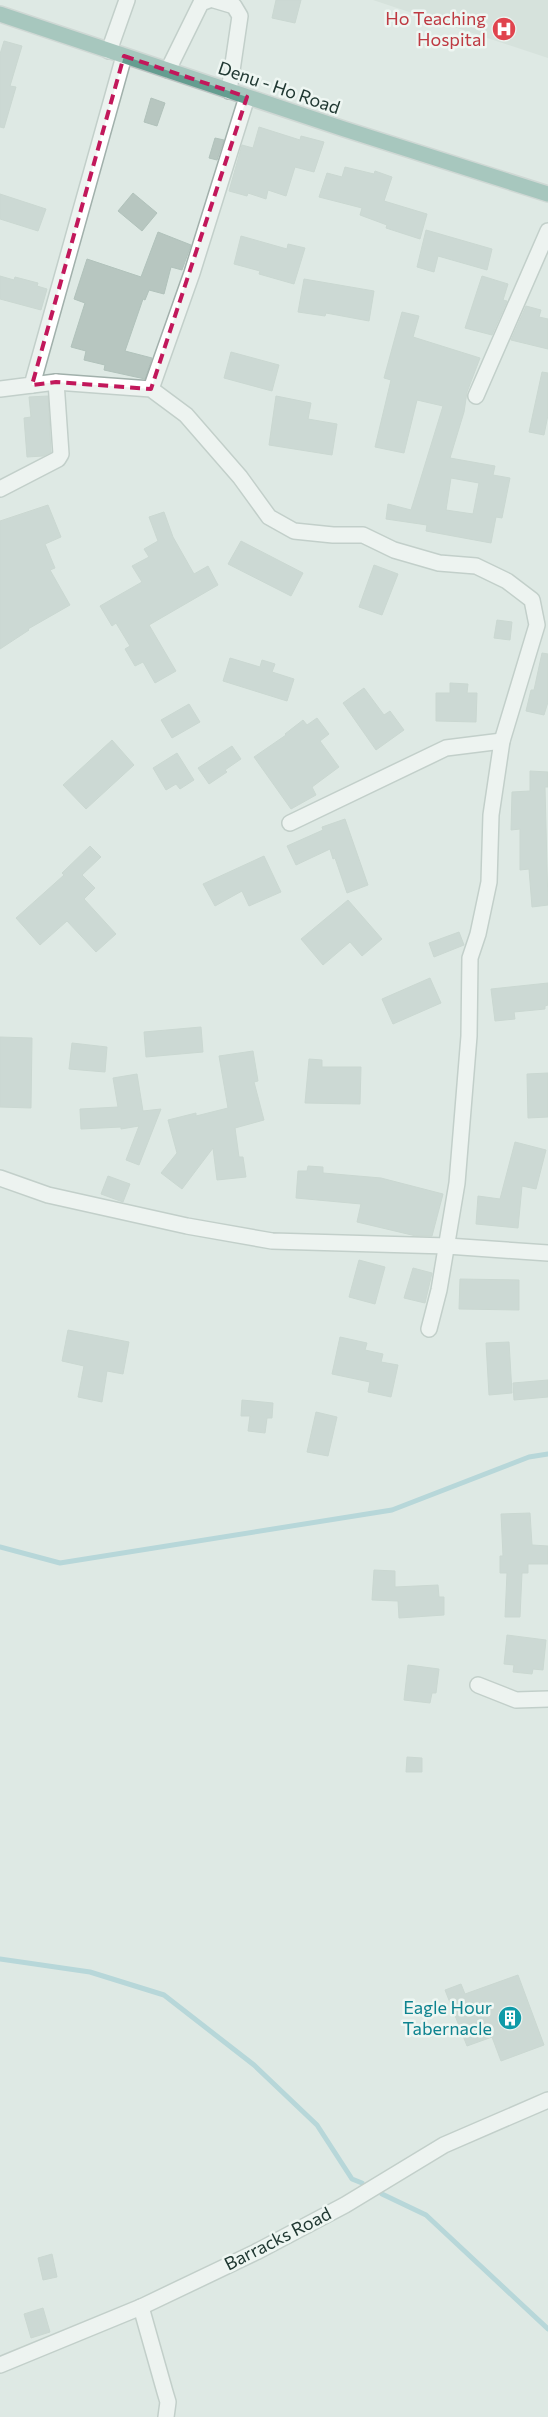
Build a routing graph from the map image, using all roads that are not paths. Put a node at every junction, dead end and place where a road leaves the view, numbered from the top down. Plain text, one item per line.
1 (127, 0) edge
2 (209, 0) edge
3 (214, 0) edge
4 (0, 14) edge
5 (116, 54) junction
6 (168, 70) junction
7 (229, 91) junction
8 (247, 97) junction
9 (548, 194) edge
10 (548, 231) edge
11 (56, 382) junction
12 (32, 385) junction
13 (0, 389) edge
14 (151, 389) junction
15 (476, 396) dead end
16 (0, 489) edge
17 (502, 741) junction
18 (290, 823) dead end
19 (0, 1178) edge
20 (447, 1246) junction
21 (548, 1253) edge
22 (429, 1329) dead end
23 (478, 1685) dead end
24 (548, 1699) edge
25 (548, 2100) edge
26 (140, 2307) junction
27 (0, 2364) edge
28 (166, 2417) edge

1 - 5 street
2 - 6 street
3 - 7 street
4 - 5 main road, Denu - Ho Road
5 - 6 main road, Denu - Ho Road
5 - 12 street
6 - 7 main road, Denu - Ho Road
7 - 8 main road, Denu - Ho Road
8 - 9 main road, Denu - Ho Road
8 - 14 street
10 - 15 street
11 - 12 street
11 - 14 street
11 - 16 street
12 - 13 street
14 - 17 street
17 - 18 street
17 - 20 street
19 - 20 street
20 - 21 street
20 - 22 street
23 - 24 street
25 - 26 street, Barracks Road
26 - 27 street, Barracks Road
26 - 28 street

